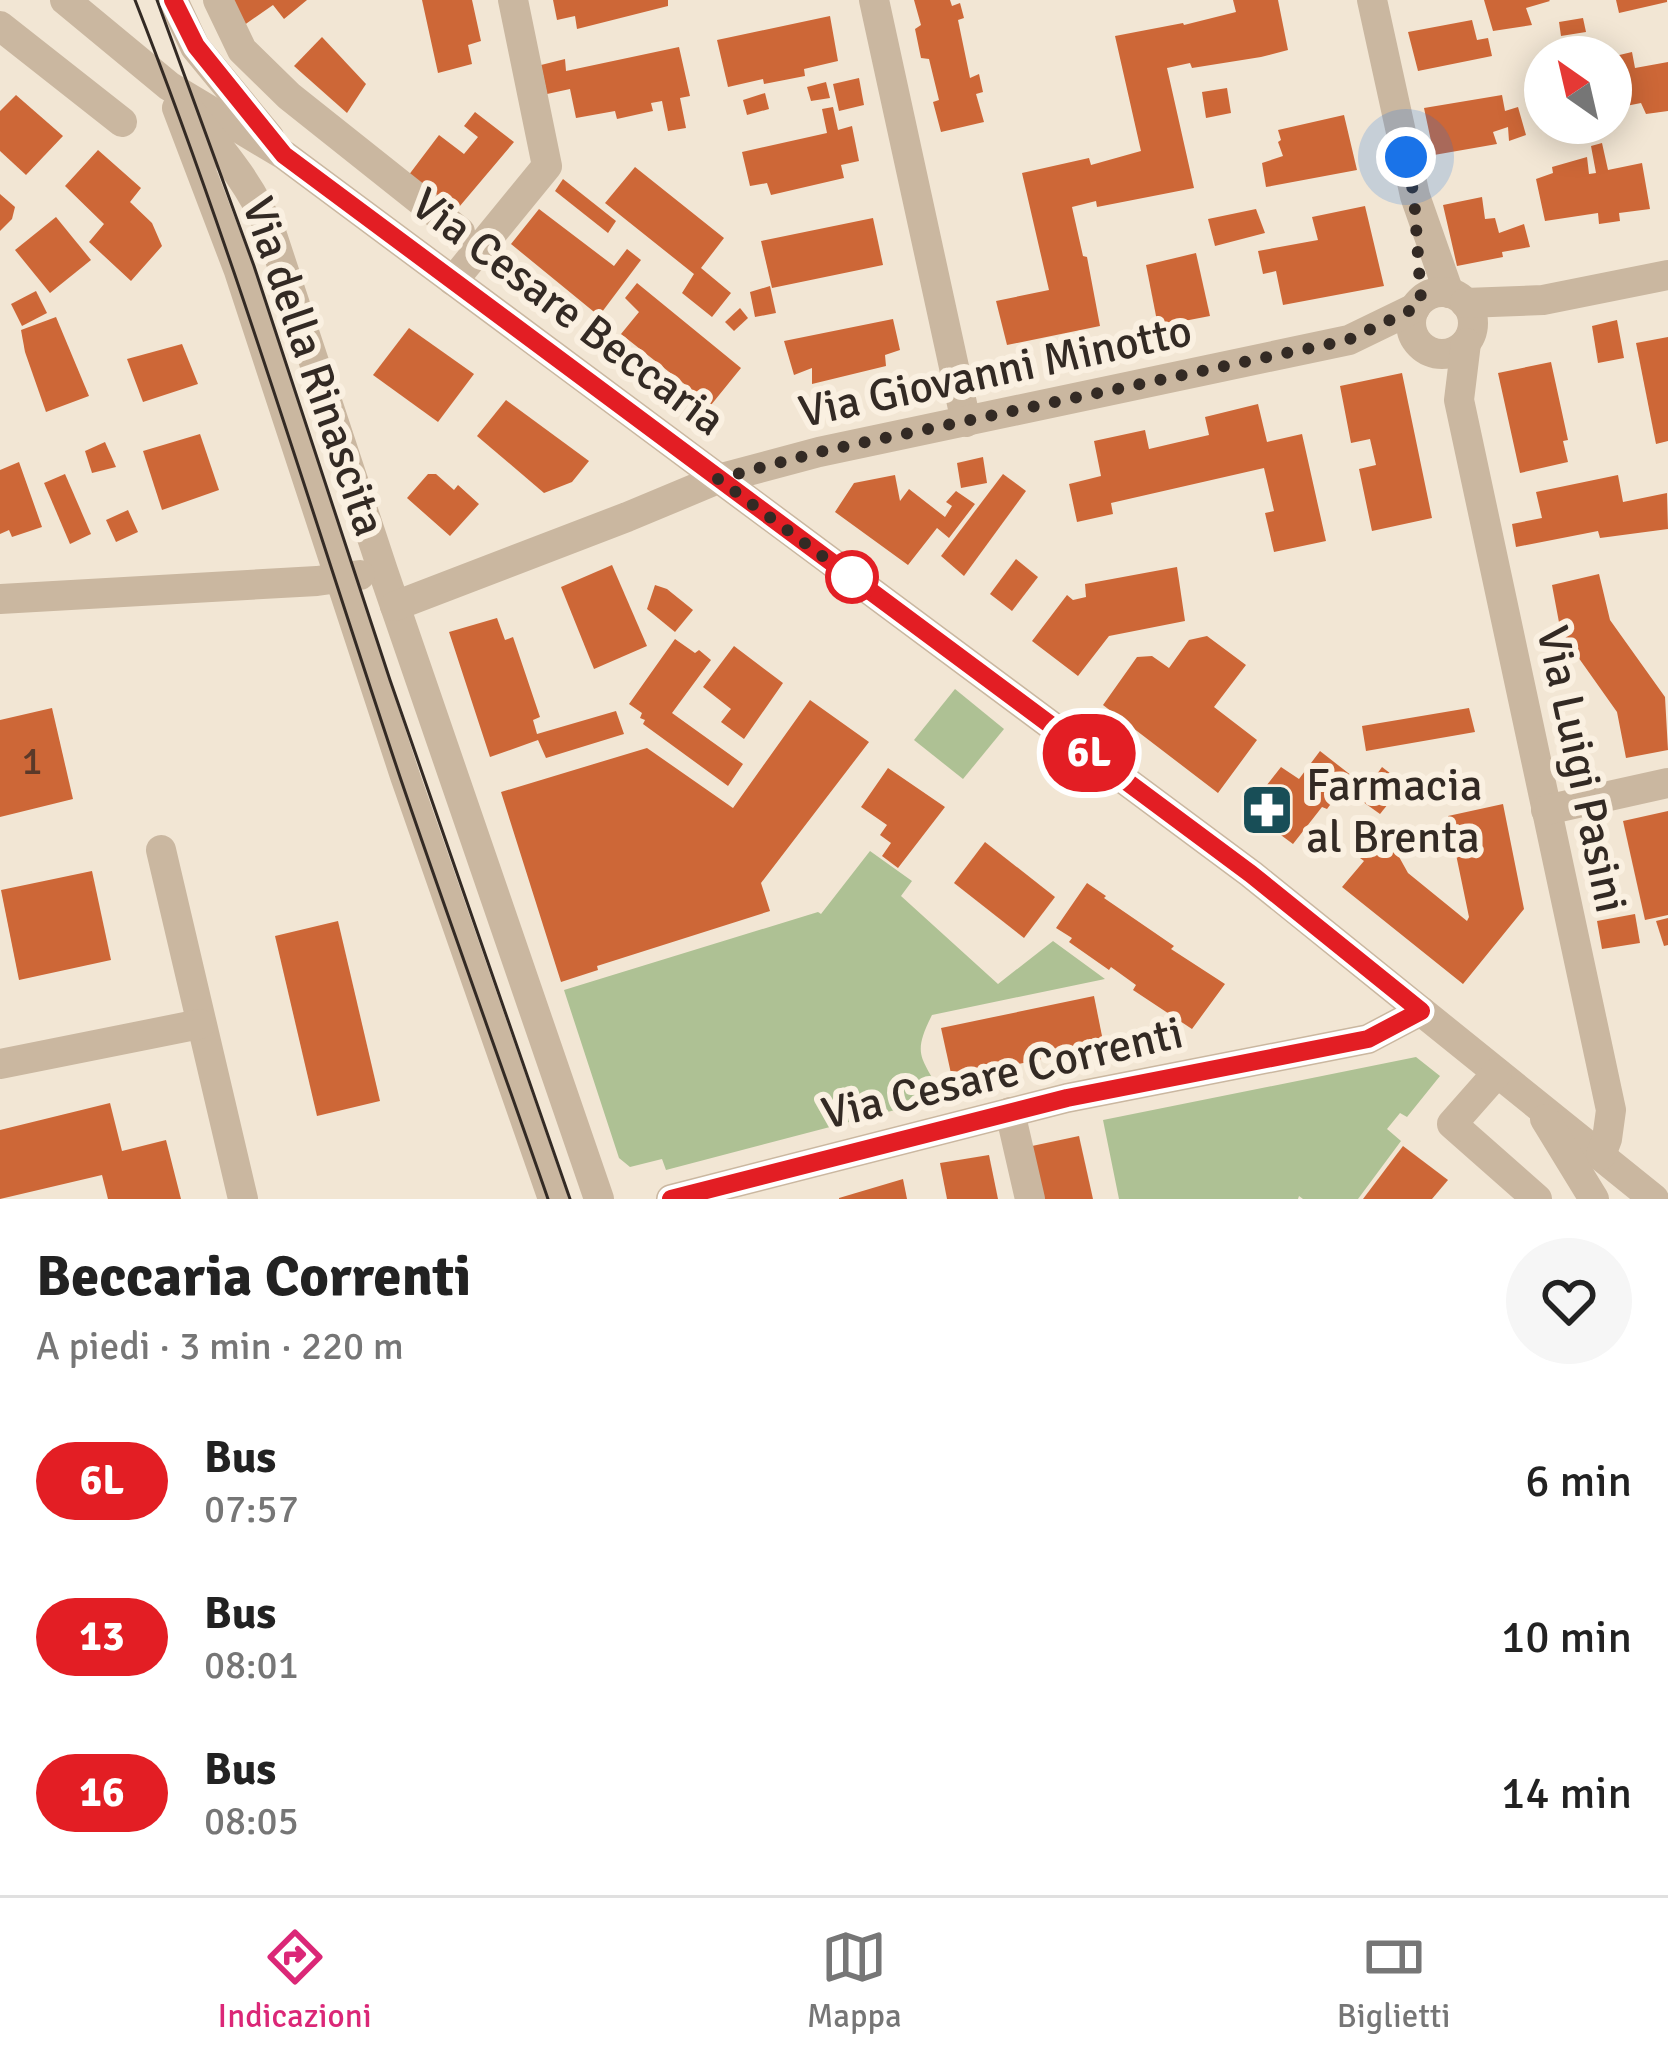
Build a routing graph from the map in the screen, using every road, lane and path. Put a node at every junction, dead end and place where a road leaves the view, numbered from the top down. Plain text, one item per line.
1 (64, 0) edge
2 (173, 0) edge
3 (218, 0) edge
4 (513, 0) edge
5 (874, 0) edge
6 (1372, 0) edge
7 (0, 26) edge
8 (242, 50) junction
9 (213, 71) junction
10 (169, 86) junction
11 (122, 122) dead end
12 (284, 155) junction
13 (460, 232) dead end
14 (1668, 275) edge
15 (453, 281) junction
16 (1448, 313) junction
17 (1348, 340) junction
18 (1425, 348) junction
19 (1459, 400) junction
20 (966, 422) junction
21 (718, 479) junction
22 (383, 571) junction
23 (340, 578) junction
24 (0, 599) edge
25 (395, 606) junction
26 (1668, 783) edge
27 (1546, 810) junction
28 (161, 850) dead end
29 (1421, 1011) junction
30 (200, 1024) junction
31 (0, 1064) edge
32 (1497, 1073) junction
33 (1535, 1104) junction
34 (1010, 1112) junction
35 (1601, 1155) junction
36 (242, 1199) edge
37 (553, 1199) edge
38 (599, 1199) edge
39 (671, 1199) edge
40 (1030, 1199) edge
41 (1537, 1199) edge
42 (1594, 1199) edge
43 (1654, 1199) edge

1 - 10 street
2 - 9 street, Via della Rinascita
3 - 8 street
4 - 15 street
5 - 20 street
6 - 16 street, Via Luigi Pasini
7 - 11 street
8 - 9 street
8 - 13 street
9 - 12 street, Via della Rinascita
10 - 12 street, Via Cesare Beccaria
10 - 22 street, Via della Rinascita
10 - 23 street, Via della Rinascita
12 - 15 street, Via Cesare Beccaria
14 - 16 street, Via Giovanni Minotto
15 - 21 street, Via Cesare Beccaria
16 - 17 street, Via Giovanni Minotto
16 - 18 street
16 - 18 street, Via Giovanni Minotto
16 - 19 street, Via Luigi Pasini
17 - 18 street, Via Giovanni Minotto
17 - 20 street, Via Giovanni Minotto
18 - 19 street, Via Luigi Pasini
19 - 27 street, Via Luigi Pasini
20 - 21 street, Via Giovanni Minotto
21 - 25 street, Via Giovanni Minotto
21 - 29 street, Via Cesare Beccaria
22 - 23 street
22 - 25 street, Via della Rinascita
23 - 24 street
23 - 37 street, Via della Rinascita
25 - 38 street, Via della Rinascita
26 - 27 street
27 - 35 street, Via Luigi Pasini
28 - 30 street
29 - 32 street, Via Cesare Beccaria
29 - 34 street, Via Cesare Correnti
30 - 31 street
30 - 36 street
32 - 33 street, Via Cesare Beccaria
32 - 41 street
33 - 35 street, Via Cesare Beccaria
33 - 42 street, Via Cesare Beccaria
34 - 39 street, Via Cesare Correnti
34 - 40 street
35 - 43 street, Via Cesare Beccaria

